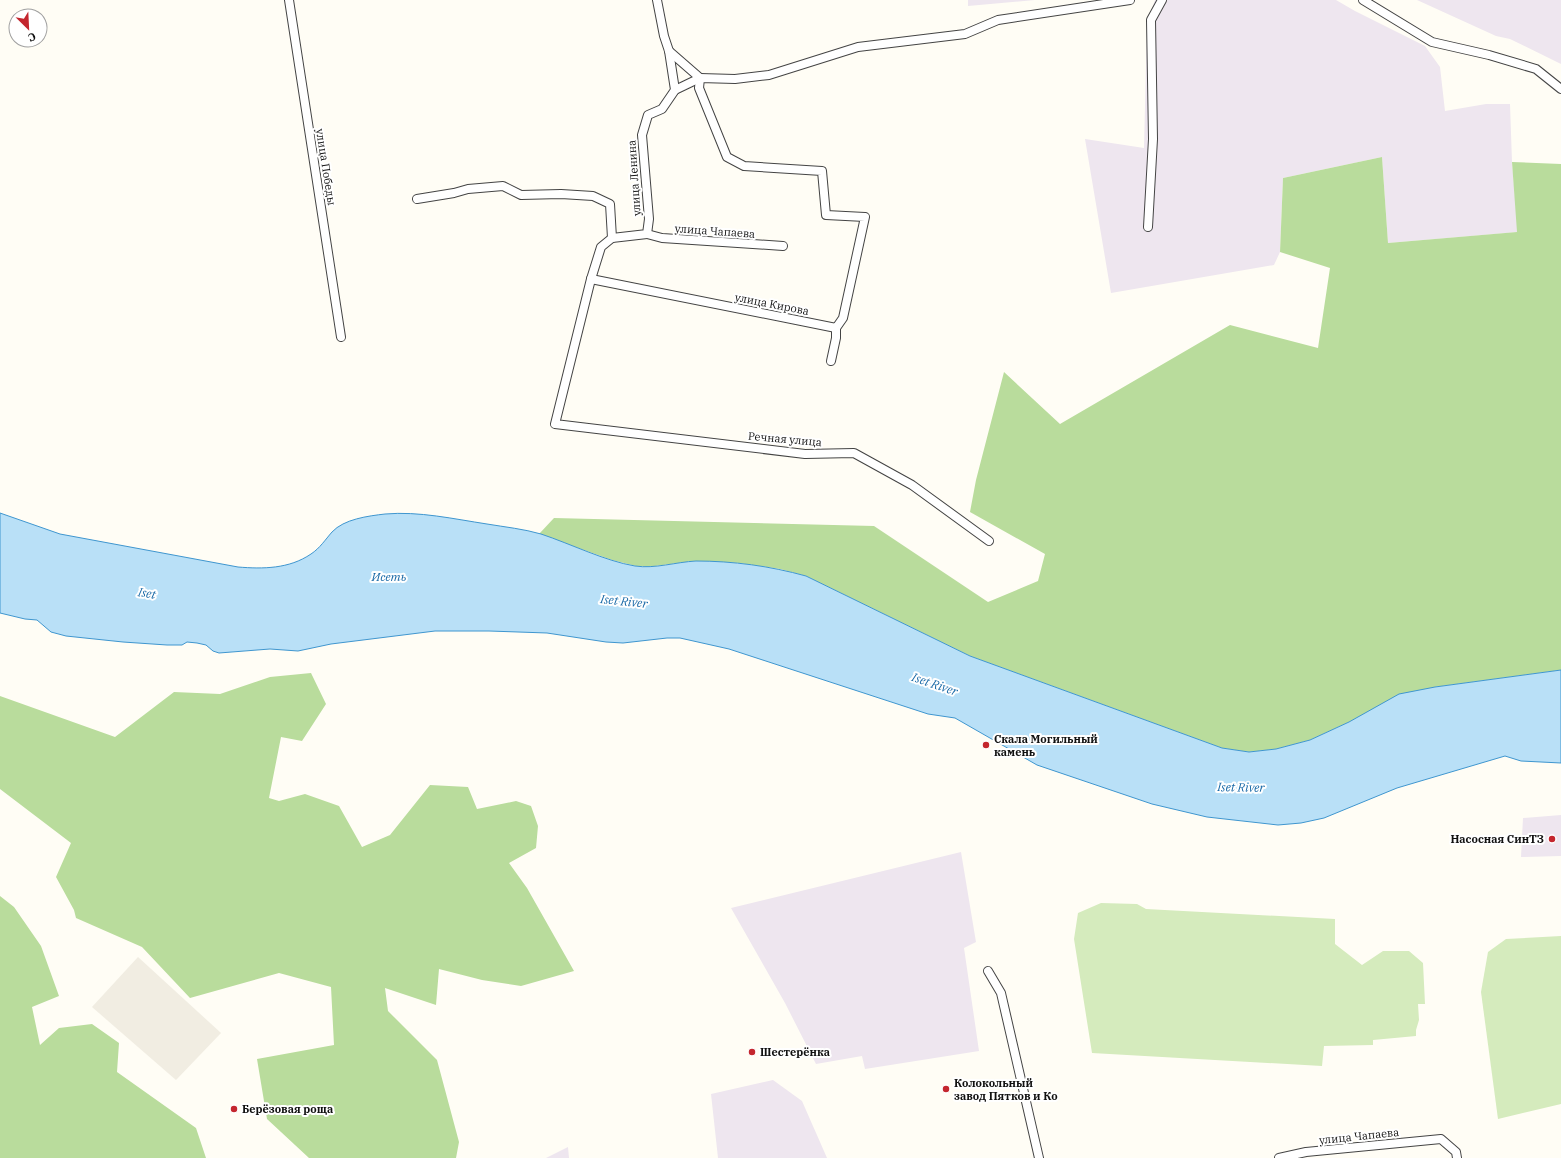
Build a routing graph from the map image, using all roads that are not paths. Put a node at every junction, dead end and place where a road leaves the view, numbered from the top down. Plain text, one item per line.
1 (289, 0) edge
2 (657, 0) edge
3 (1130, 0) edge
4 (1162, 0) edge
5 (1363, 0) edge
6 (669, 51) junction
7 (700, 78) junction
8 (1561, 89) edge
9 (675, 90) junction
10 (417, 199) dead end
11 (1148, 228) dead end
12 (647, 234) junction
13 (612, 238) junction
14 (783, 246) dead end
15 (591, 279) junction
16 (836, 328) junction
17 (341, 337) dead end
18 (831, 361) dead end
19 (989, 541) dead end
20 (988, 971) dead end
21 (1039, 1158) edge
22 (1279, 1158) edge
23 (1457, 1158) edge

1 - 17 street, улица Победы
2 - 6 street
3 - 7 street
4 - 11 street
5 - 8 street
6 - 7 street
6 - 9 street
7 - 9 street
7 - 16 street
9 - 12 street, улица Ленина
10 - 13 street
12 - 13 street
12 - 14 street, улица Чапаева
13 - 15 street
15 - 16 street, улица Кирова
15 - 19 street, Речная улица
16 - 18 street
20 - 21 street
22 - 23 street, улица Чапаева

